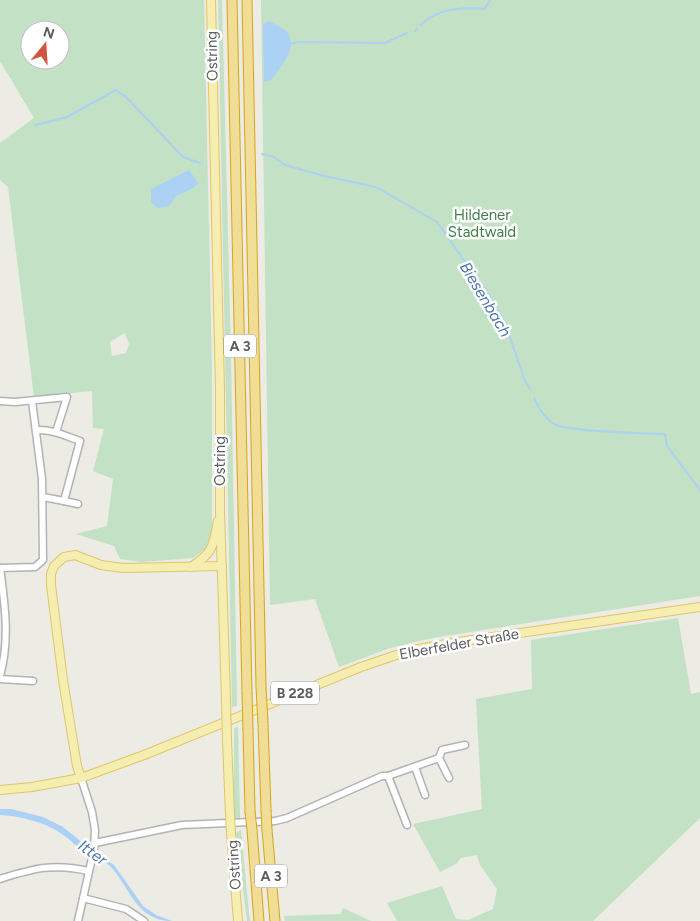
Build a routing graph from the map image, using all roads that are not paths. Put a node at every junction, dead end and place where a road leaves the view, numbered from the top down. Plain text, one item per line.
1 (211, 0) edge
2 (232, 0) edge
3 (247, 0) edge
4 (0, 401) edge
5 (32, 401) junction
6 (36, 430) junction
7 (56, 432) junction
8 (43, 496) junction
9 (64, 500) junction
10 (78, 504) dead end
11 (220, 512) junction
12 (222, 566) junction
13 (191, 567) junction
14 (0, 568) edge
15 (700, 607) edge
16 (0, 678) edge
17 (33, 681) dead end
18 (465, 745) dead end
19 (440, 758) junction
20 (415, 767) junction
21 (388, 776) junction
22 (81, 778) junction
23 (449, 778) dead end
24 (0, 790) edge
25 (425, 795) dead end
26 (407, 824) dead end
27 (94, 846) junction
28 (89, 871) junction
29 (0, 879) edge
30 (82, 898) junction
31 (78, 921) edge
32 (144, 921) edge
33 (238, 921) edge
34 (259, 921) edge
35 (275, 921) edge

1 - 11 main road, Ostring
2 - 34 highway, A 3, bridge
3 - 35 highway, A 3, bridge
4 - 5 street
5 - 6 street
5 - 7 street
6 - 7 street
6 - 8 street
7 - 9 street
8 - 9 street
8 - 14 street
9 - 10 street
11 - 12 main road, Ostring
11 - 13 main road
12 - 13 main road
12 - 33 main road, Ostring, bridge
13 - 22 main road
14 - 16 street
15 - 22 main road, Elberfelder Straße / B 228
16 - 17 street
18 - 19 street
19 - 20 street
19 - 23 street
20 - 21 street
20 - 25 street
21 - 26 street
21 - 27 street
22 - 24 main road, Elberfelder Straße / B 228
22 - 27 street
27 - 28 street
28 - 29 street
28 - 30 street
30 - 31 street
30 - 32 street

